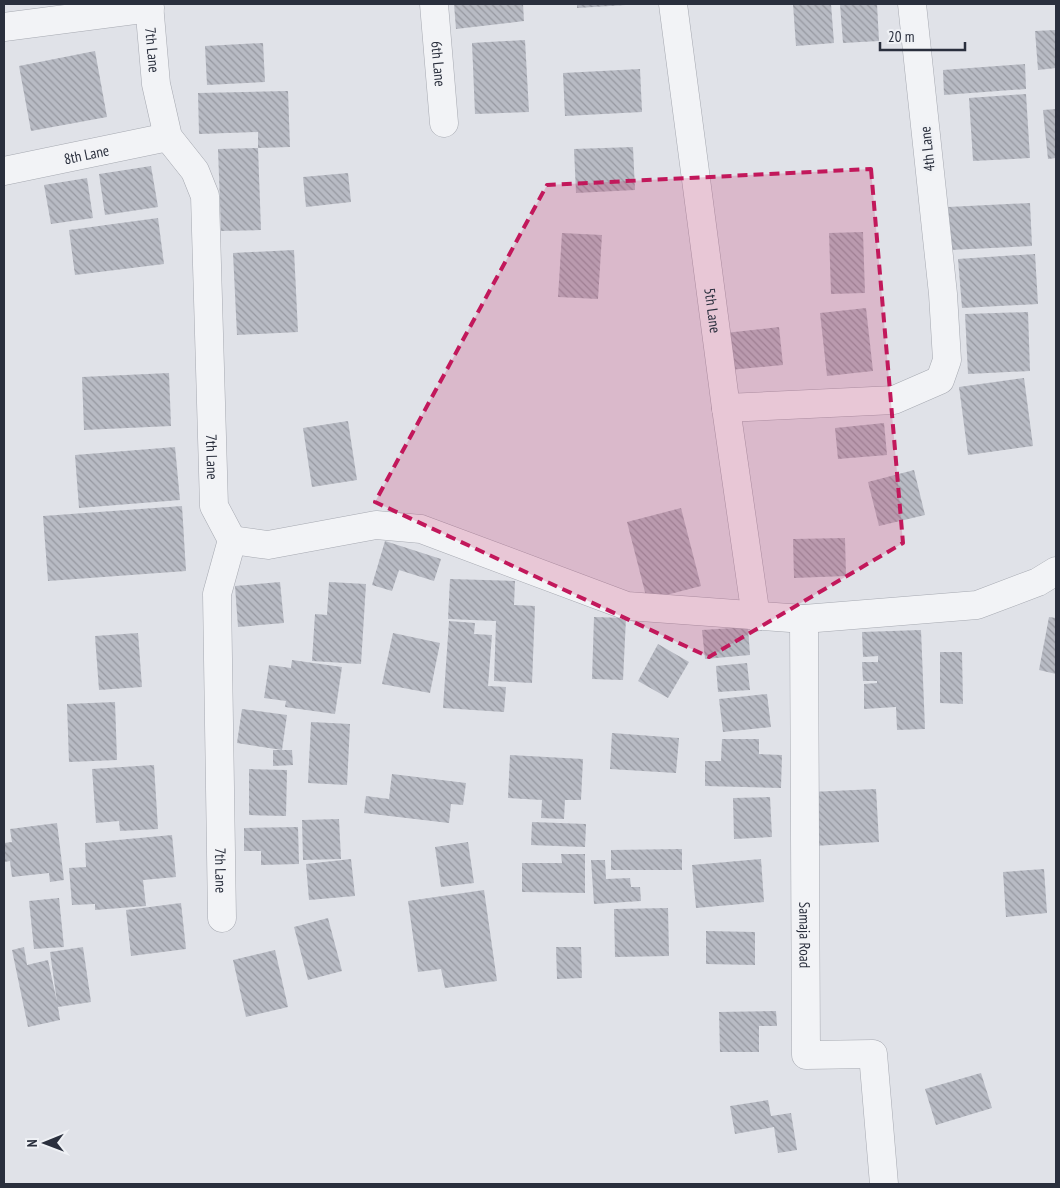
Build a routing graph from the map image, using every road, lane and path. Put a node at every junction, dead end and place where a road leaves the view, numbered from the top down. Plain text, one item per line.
1 (434, 4) edge
2 (673, 4) edge
3 (912, 4) edge
4 (149, 6) edge
5 (4, 27) edge
6 (444, 123) dead end
7 (168, 136) junction
8 (4, 171) edge
9 (726, 408) junction
10 (232, 540) junction
11 (1056, 571) edge
12 (756, 616) junction
13 (804, 619) junction
14 (222, 918) dead end
15 (884, 1184) edge

1 - 6 street, 6th Lane
2 - 9 street, 5th Lane
3 - 9 street, 4th Lane
4 - 5 street
4 - 7 street, 7th Lane
7 - 8 street, 8th Lane
7 - 10 street, 7th Lane
9 - 12 street, 5th Lane
10 - 12 street
10 - 14 street, 7th Lane
11 - 13 street
12 - 13 street
13 - 15 street, Samaja Road

